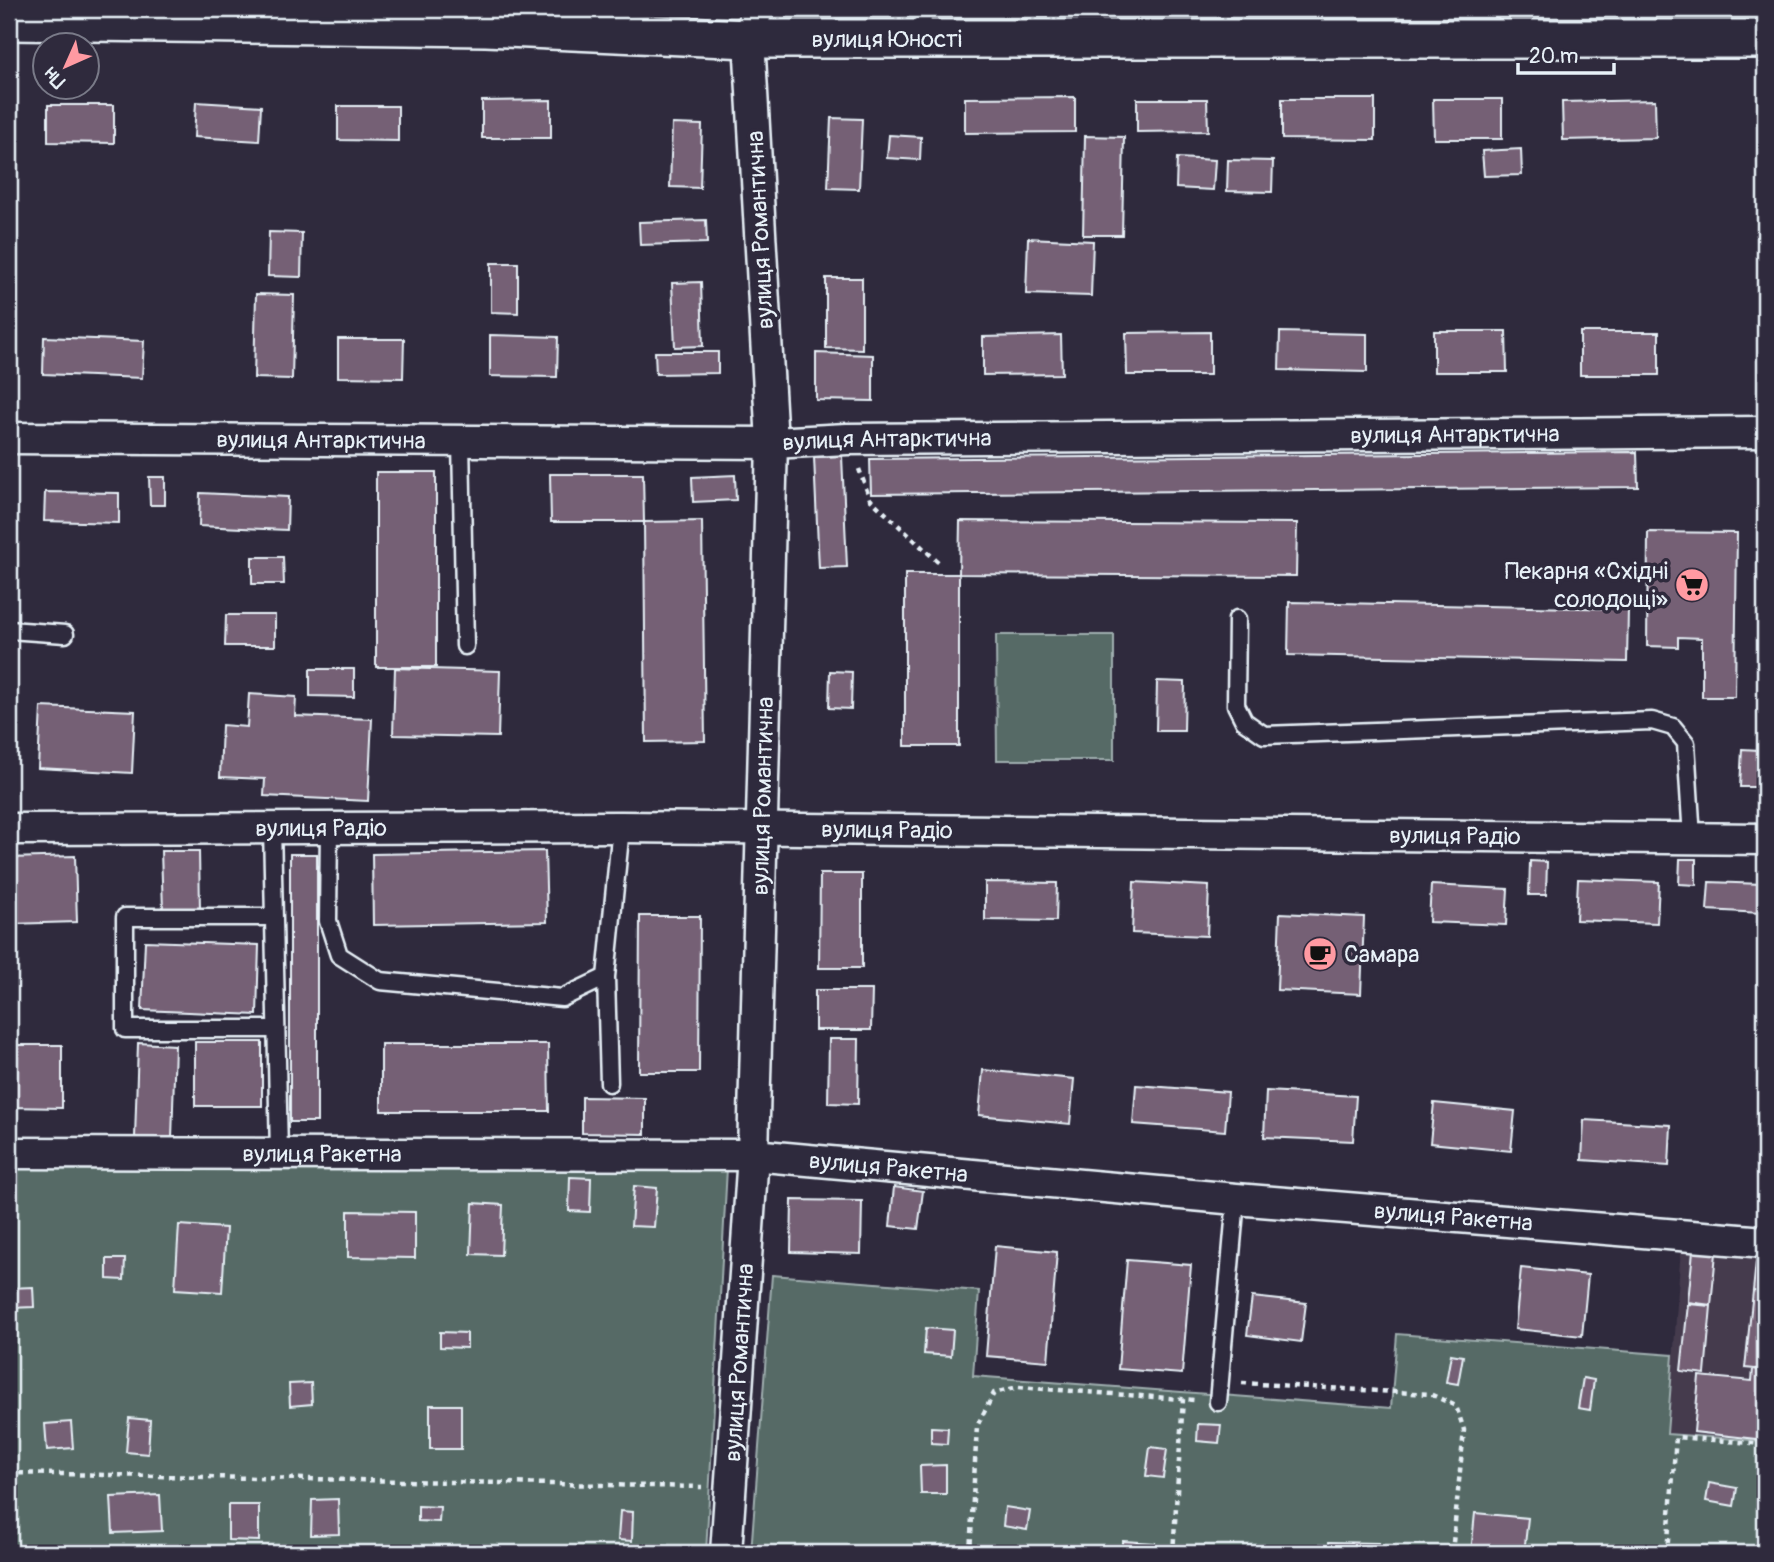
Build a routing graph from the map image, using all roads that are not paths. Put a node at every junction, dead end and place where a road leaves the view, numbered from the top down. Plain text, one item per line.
1 (9, 21) edge
2 (753, 24) edge
3 (922, 24) edge
4 (1765, 39) edge
5 (1765, 432) edge
6 (9, 438) edge
7 (461, 440) junction
8 (772, 443) junction
9 (1237, 620) dead end
10 (9, 630) edge
11 (65, 634) dead end
12 (466, 646) dead end
13 (272, 826) junction
14 (329, 826) junction
15 (621, 827) junction
16 (9, 828) edge
17 (760, 829) junction
18 (1692, 838) junction
19 (1765, 839) edge
20 (274, 917) junction
21 (606, 977) junction
22 (276, 1029) junction
23 (609, 1083) dead end
24 (9, 1153) edge
25 (279, 1154) junction
26 (753, 1155) junction
27 (1236, 1199) junction
28 (1765, 1242) edge
29 (1218, 1402) road end
30 (726, 1553) edge

1 - 2 street, вулиця Юності
2 - 3 street, вулиця Юності
2 - 8 street, вулиця Романтична
3 - 4 street, вулиця Юності
5 - 8 street, вулиця Антарктична
6 - 7 street, вулиця Антарктична
7 - 8 street, вулиця Антарктична
7 - 12 lane
8 - 17 street, вулиця Романтична
9 - 18 lane
10 - 11 lane
13 - 14 street, вулиця Радіо
13 - 16 street, вулиця Радіо
13 - 20 lane
14 - 15 street, вулиця Радіо
14 - 21 lane
15 - 17 street, вулиця Радіо
15 - 21 lane
17 - 18 street, вулиця Радіо
17 - 26 street, вулиця Романтична
18 - 19 street, вулиця Радіо
20 - 22 lane
20 - 22 lane
21 - 23 lane
22 - 25 lane
24 - 25 street, вулиця Ракетна
25 - 26 street, вулиця Ракетна
26 - 27 street, вулиця Ракетна
26 - 30 street, вулиця Романтична
27 - 28 street, вулиця Ракетна
27 - 29 lane

